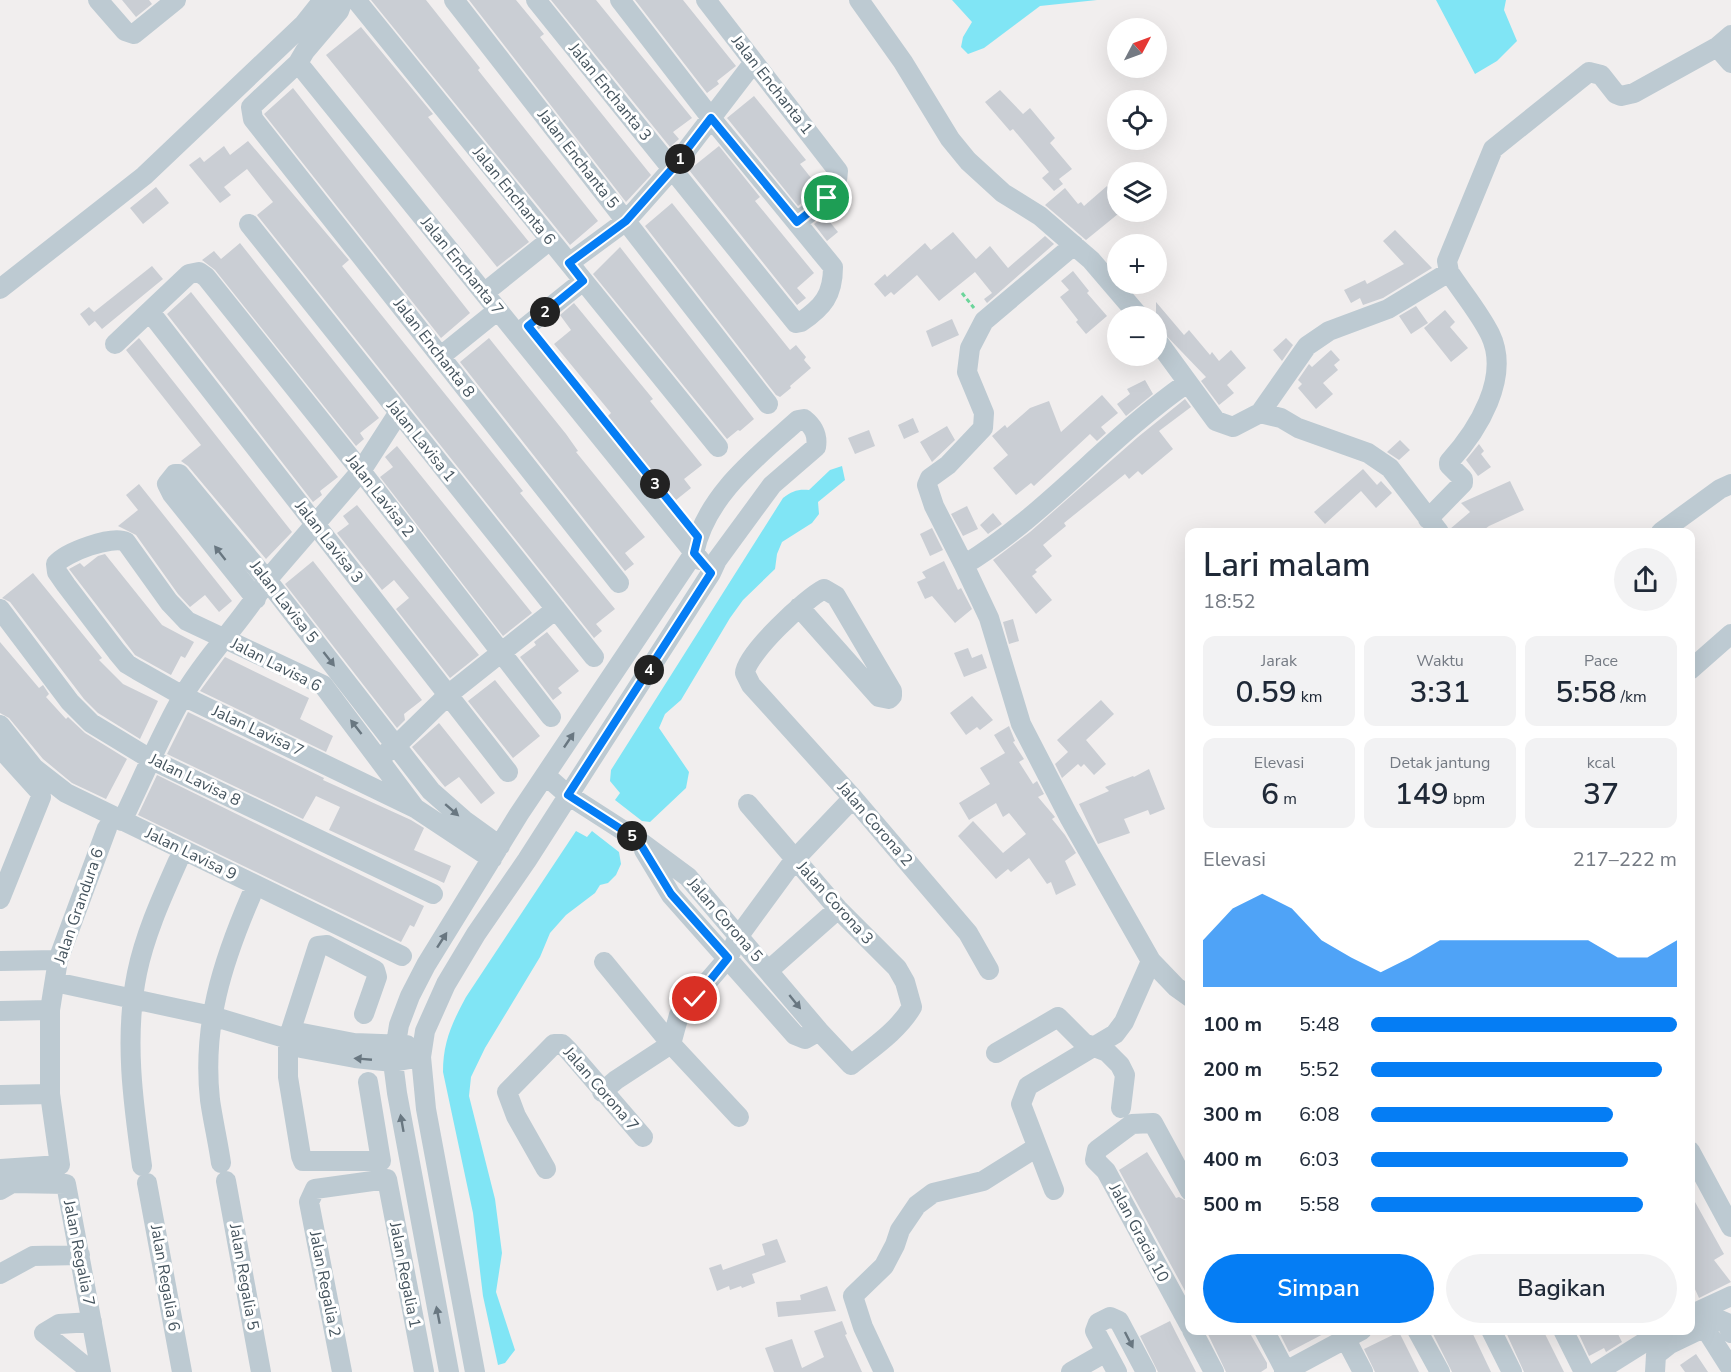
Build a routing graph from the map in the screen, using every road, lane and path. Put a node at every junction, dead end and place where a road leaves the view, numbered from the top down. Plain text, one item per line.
1 (98, 0) edge
2 (176, 0) edge
3 (343, 0) edge
4 (356, 0) edge
5 (454, 0) edge
6 (536, 0) edge
7 (620, 0) edge
8 (706, 0) edge
9 (859, 0) edge
10 (313, 4) edge
11 (1724, 41) edge
12 (301, 57) junction
13 (754, 62) junction
14 (1731, 63) edge
15 (711, 118) junction
16 (672, 169) junction
17 (626, 221) junction
18 (797, 222) junction
19 (249, 224) dead end
20 (550, 240) junction
21 (1074, 245) junction
22 (569, 263) junction
23 (1449, 272) junction
24 (583, 281) junction
25 (0, 289) edge
26 (489, 289) junction
27 (1130, 306) edge
28 (498, 310) junction
29 (150, 312) junction
30 (522, 330) junction
31 (115, 344) dead end
32 (1167, 355) edge
33 (441, 356) junction
34 (1186, 383) junction
35 (768, 404) dead end
36 (399, 412) junction
37 (1260, 413) junction
38 (718, 447) dead end
39 (361, 471) junction
40 (1731, 484) edge
41 (315, 525) junction
42 (1433, 526) edge
43 (1666, 528) edge
44 (122, 540) joint
45 (696, 545) junction
46 (964, 565) junction
47 (714, 567) junction
48 (267, 580) junction
49 (619, 583) dead end
50 (256, 599) junction
51 (799, 607) junction
52 (0, 609) edge
53 (556, 609) junction
54 (1731, 634) edge
55 (223, 638) junction
56 (501, 652) junction
57 (594, 657) dead end
58 (1695, 666) edge
59 (449, 694) junction
60 (183, 696) junction
61 (550, 717) dead end
62 (0, 725) edge
63 (397, 745) junction
64 (0, 748) edge
65 (380, 758) junction
66 (152, 760) junction
67 (508, 772) dead end
68 (545, 775) junction
69 (366, 783) junction
70 (568, 795) junction
71 (853, 798) junction
72 (748, 804) dead end
73 (415, 808) junction
74 (115, 825) junction
75 (638, 840) junction
76 (496, 852) junction
77 (795, 859) junction
78 (178, 861) dead end
79 (6, 867) edge
80 (433, 894) dead end
81 (251, 896) dead end
82 (0, 899) edge
83 (838, 909) junction
84 (738, 937) junction
85 (402, 956) dead end
86 (728, 958) junction
87 (58, 960) junction
88 (0, 961) edge
89 (1151, 961) junction
90 (604, 962) dead end
91 (769, 970) junction
92 (989, 970) dead end
93 (55, 982) junction
94 (1185, 993) edge
95 (134, 999) junction
96 (50, 1010) junction
97 (0, 1011) edge
98 (364, 1014) dead end
99 (212, 1016) junction
100 (819, 1031) junction
101 (288, 1039) junction
102 (672, 1044) junction
103 (1094, 1046) junction
104 (422, 1051) junction
105 (996, 1053) dead end
106 (394, 1054) junction
107 (851, 1065) joint
108 (368, 1082) dead end
109 (602, 1092) junction
110 (50, 1094) junction
111 (0, 1095) edge
112 (1121, 1108) dead end
113 (739, 1117) dead end
114 (643, 1137) dead end
115 (1037, 1148) junction
116 (1695, 1160) edge
117 (546, 1168) dead end
118 (0, 1169) edge
119 (1185, 1182) edge
120 (0, 1190) edge
121 (1054, 1190) dead end
122 (311, 1196) joint
123 (1731, 1227) edge
124 (80, 1255) junction
125 (0, 1274) edge
126 (1731, 1296) edge
127 (1696, 1314) edge
128 (1185, 1317) edge
129 (92, 1322) junction
130 (1731, 1333) edge
131 (1195, 1335) edge
132 (1266, 1335) edge
133 (1346, 1335) edge
134 (1350, 1335) edge
135 (1420, 1335) edge
136 (1494, 1335) edge
137 (1566, 1335) edge
138 (1678, 1335) edge
139 (1637, 1337) edge
140 (1106, 1352) junction
141 (1731, 1369) edge
142 (92, 1372) edge
143 (101, 1372) edge
144 (182, 1372) edge
145 (261, 1372) edge
146 (342, 1372) edge
147 (424, 1372) edge
148 (449, 1372) edge
149 (475, 1372) edge
150 (884, 1372) edge
151 (1071, 1372) edge
152 (1117, 1372) edge
153 (1146, 1372) edge
154 (1214, 1372) edge
155 (1285, 1372) edge
156 (1363, 1372) edge
157 (1440, 1372) edge
158 (1512, 1372) edge
159 (1584, 1372) edge
160 (1597, 1372) edge
161 (1655, 1372) edge

1 - 2 street
3 - 12 street
4 - 20 street, Jalan Enchanta 6
5 - 17 street, Jalan Enchanta 5
6 - 16 street, Jalan Enchanta 3
7 - 15 street
8 - 13 street, Jalan Enchanta 1
9 - 21 street
10 - 25 street
11 - 14 street
11 - 23 street
12 - 26 street, Jalan Enchanta 7
12 - 33 street, Jalan Enchanta 8
13 - 15 street
13 - 18 street, Jalan Enchanta 1
15 - 16 street
15 - 18 street
16 - 17 street
16 - 18 street, Jalan Enchanta 3
17 - 22 street
17 - 35 street, Jalan Enchanta 5
19 - 36 street, Jalan Lavisa 1
20 - 22 street, Jalan Enchanta 6
20 - 26 street
21 - 27 street
21 - 46 street
22 - 24 street, Jalan Enchanta 6
23 - 37 street
23 - 42 street
24 - 30 street
24 - 38 street, Jalan Enchanta 6
26 - 28 street, Jalan Enchanta 7
26 - 30 street, Jalan Enchanta 7
28 - 30 street, Jalan Enchanta 7
28 - 33 street
29 - 31 street
29 - 39 street, Jalan Lavisa 2
29 - 41 street, Jalan Lavisa 3
30 - 45 street, Jalan Enchanta 7
32 - 34 street
33 - 49 street, Jalan Enchanta 8
34 - 37 street
34 - 46 street
36 - 39 street, Jalan Grandura 6
36 - 53 street, Jalan Lavisa 1
37 - 42 street
39 - 41 street, Jalan Grandura 6
39 - 56 street, Jalan Lavisa 2
40 - 43 street
41 - 48 street, Jalan Grandura 6
41 - 59 street, Jalan Lavisa 3
44 - 55 street, Jalan Lavisa 6
44 - 60 street, Jalan Lavisa 7
45 - 47 street, Jalan Enchanta 7
45 - 47 street
68 -> 45 street
46 - 89 street
47 - 70 street
48 - 50 street, Jalan Grandura 6
50 -> 48 street, Jalan Lavisa 5
48 -> 63 street, Jalan Lavisa 5
50 - 55 street, Jalan Grandura 6
51 - 51 street
51 - 71 street, Jalan Corona 2
52 - 66 street, Jalan Lavisa 8
53 - 56 street
53 - 57 street, Jalan Lavisa 1
54 - 58 street
55 - 60 street, Jalan Grandura 6
65 -> 55 street, Jalan Lavisa 6
56 - 59 street
56 - 61 street, Jalan Lavisa 2
59 - 63 street
59 - 67 street, Jalan Lavisa 3
60 - 66 street, Jalan Grandura 6
60 - 69 street, Jalan Lavisa 7
62 - 74 street, Jalan Lavisa 9
63 - 65 street
63 -> 76 street, Jalan Lavisa 5
64 - 79 street
65 - 69 street
65 - 73 street, Jalan Lavisa 6
66 - 74 street, Jalan Grandura 6
66 - 80 street, Jalan Lavisa 8
68 - 70 street
68 - 76 street
69 - 73 street, Jalan Lavisa 7
70 - 75 street
70 - 104 street
71 - 77 street
71 - 92 street, Jalan Corona 2
72 - 77 street, Jalan Corona 3
73 - 76 street, Jalan Lavisa 7
74 - 85 street, Jalan Lavisa 9
74 - 87 street, Jalan Grandura 6
75 - 84 street, Jalan Corona 5
75 - 86 street, Jalan Corona 5
106 -> 76 street
77 - 83 street, Jalan Corona 3
77 - 84 street
78 - 95 street, Jalan Regalia 6
79 - 82 street
81 - 99 street, Jalan Regalia 5
83 - 91 street
83 - 107 street, Jalan Corona 3
84 - 86 street
84 - 91 street, Jalan Corona 5
86 - 100 street, Jalan Corona 5
86 - 102 street
87 - 88 street
87 - 93 street, Jalan Grandura 6
89 - 94 street
89 - 103 street
90 - 102 street
91 -> 100 street, Jalan Corona 5
93 - 95 street
93 - 96 street, Jalan Grandura 6
95 - 99 street
95 - 144 street, Jalan Regalia 6
96 - 97 street
96 - 110 street, Jalan Grandura 6
98 - 101 street
99 - 101 street
99 - 145 street, Jalan Regalia 5
100 - 107 street, Jalan Corona 5
101 - 106 street
101 - 108 street
102 - 109 street
102 - 113 street
103 - 105 street
103 - 112 street
103 - 115 street
104 - 106 street
104 - 149 street
148 -> 106 street
109 - 114 street, Jalan Corona 7
109 - 117 street, Jalan Corona 7
110 - 111 street
110 - 118 street, Jalan Grandura 6
115 - 121 street
115 - 150 street
116 - 123 street
119 - 128 street, Jalan Gracia 10
120 - 124 street, Jalan Regalia 7
122 - 146 street, Jalan Regalia 2
122 - 147 street, Jalan Regalia 1
124 - 125 street
124 - 129 street, Jalan Regalia 7
126 - 127 street
127 - 130 street
127 - 141 street
129 - 142 street, Jalan Regalia 7
129 - 143 street, Jalan Regalia 7
131 - 154 street
132 - 155 street
133 - 155 street
134 - 156 street
135 - 157 street
136 - 158 street
137 - 159 street
138 - 161 street
139 - 160 street
140 - 151 street
140 - 152 street
140 -> 153 street

